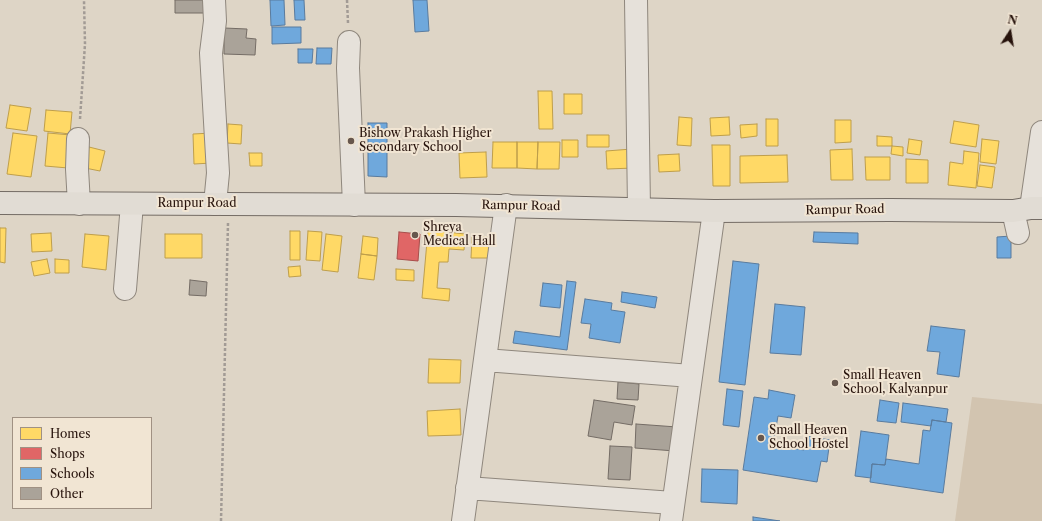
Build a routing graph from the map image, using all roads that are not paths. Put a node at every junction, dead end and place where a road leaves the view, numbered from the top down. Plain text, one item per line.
1 (214, 0) edge
2 (636, 0) edge
3 (349, 42) dead end
4 (1042, 132) edge
5 (78, 139) road end
6 (0, 203) edge
7 (79, 204) junction
8 (132, 204) junction
9 (222, 204) junction
10 (354, 205) junction
11 (506, 205) junction
12 (639, 208) junction
13 (1029, 209) edge
14 (714, 211) junction
15 (1018, 233) dead end
16 (125, 289) dead end
17 (485, 360) junction
18 (691, 376) junction
19 (467, 488) junction
20 (672, 512) edge
21 (463, 521) edge

1 - 9 street
2 - 12 street
3 - 10 street
4 - 13 street
5 - 7 street
6 - 7 main road, Rampur Road
7 - 8 main road, Rampur Road
8 - 9 main road, Rampur Road
8 - 16 street
9 - 10 main road, Rampur Road
10 - 11 main road, Rampur Road
11 - 12 main road, Rampur Road
11 - 17 street
12 - 14 main road, Rampur Road
13 - 14 main road, Rampur Road
13 - 15 street
14 - 18 street
17 - 18 street
17 - 19 street
18 - 20 street
19 - 20 street
19 - 21 street

